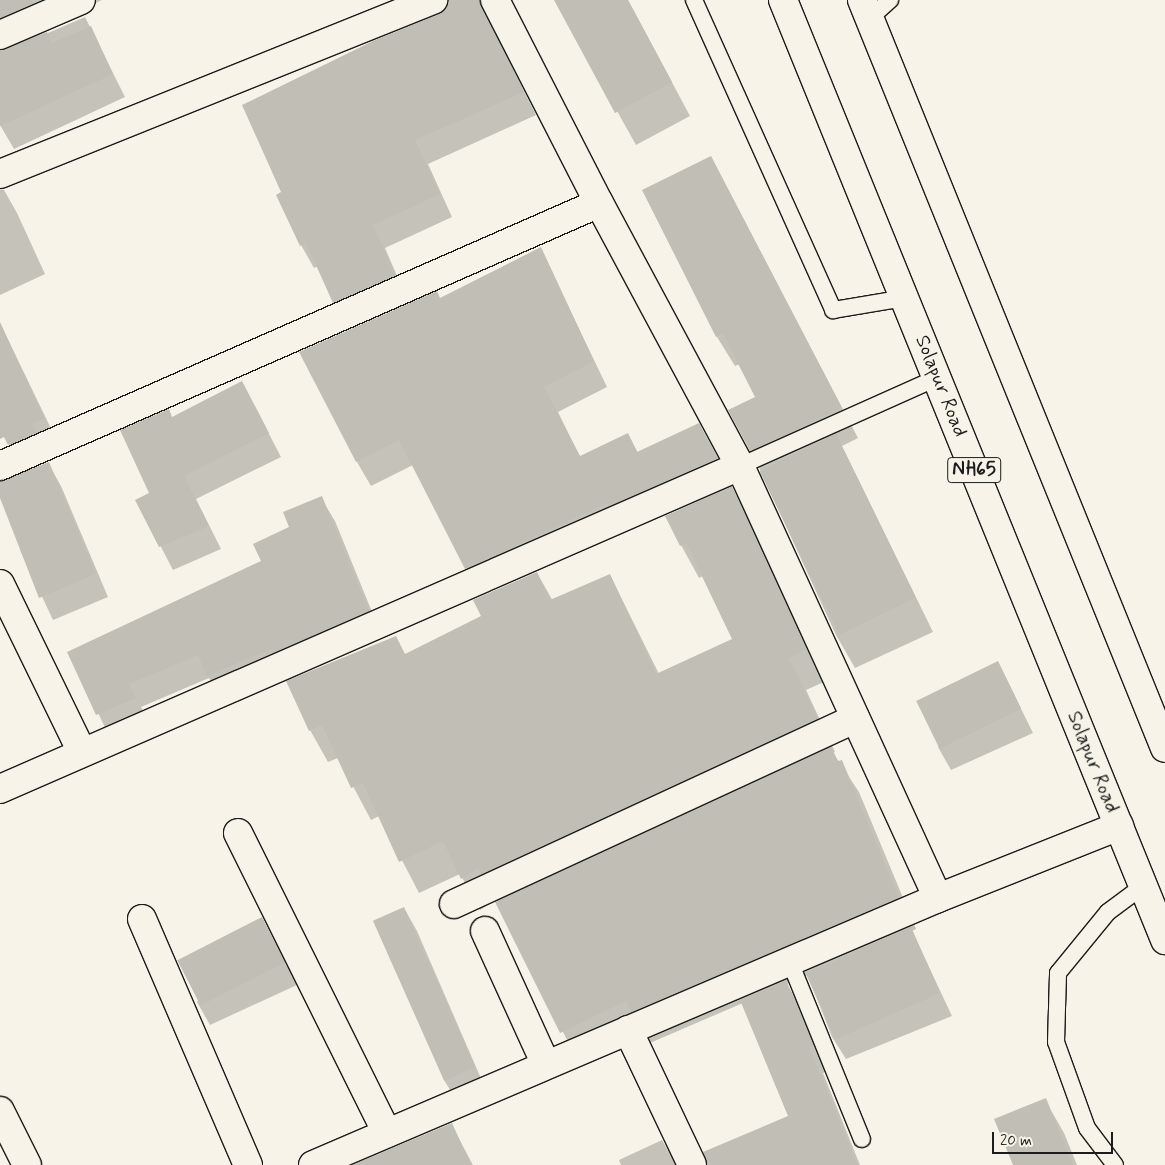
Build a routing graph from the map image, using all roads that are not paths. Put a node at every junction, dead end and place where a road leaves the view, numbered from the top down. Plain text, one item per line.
1 (81, 0) edge
2 (433, 0) edge
3 (495, 0) edge
4 (694, 0) edge
5 (783, 0) edge
6 (890, 0) edge
7 (866, 9) edge
8 (0, 35) edge
9 (0, 174) edge
10 (598, 203) junction
11 (905, 298) junction
12 (937, 378) junction
13 (0, 466) edge
14 (740, 466) junction
15 (0, 584) edge
16 (855, 719) junction
17 (1165, 748) edge
18 (82, 752) junction
19 (0, 789) edge
20 (1119, 826) junction
21 (238, 833) dead end
22 (1143, 886) junction
23 (938, 898) junction
24 (454, 904) dead end
25 (142, 919) dead end
26 (485, 931) dead end
27 (1165, 940) edge
28 (790, 962) junction
29 (628, 1030) junction
30 (546, 1065) junction
31 (0, 1112) edge
32 (387, 1133) junction
33 (862, 1139) dead end
34 (27, 1165) edge
35 (248, 1165) edge
36 (314, 1165) edge
37 (692, 1165) edge
38 (1115, 1165) edge

1 - 8 main road
2 - 9 main road
3 - 10 main road
4 - 11 lane
5 - 11 main road, Solapur Road / NH65
6 - 7 lane
7 - 17 main road
10 - 13 main road
10 - 14 main road
11 - 12 main road, Solapur Road / NH65
12 - 14 lane
12 - 20 main road, Solapur Road / NH65
14 - 16 main road
14 - 18 main road
15 - 18 main road
16 - 23 main road
16 - 24 main road
18 - 19 main road
20 - 22 main road, Solapur Road / NH65
20 - 23 main road
21 - 32 main road
22 - 27 main road, Solapur Road / NH65
22 - 38 lane
23 - 28 main road
25 - 35 main road
26 - 30 main road
28 - 29 main road
28 - 33 lane
29 - 30 main road
29 - 37 main road
30 - 32 main road
31 - 34 main road
32 - 36 main road

